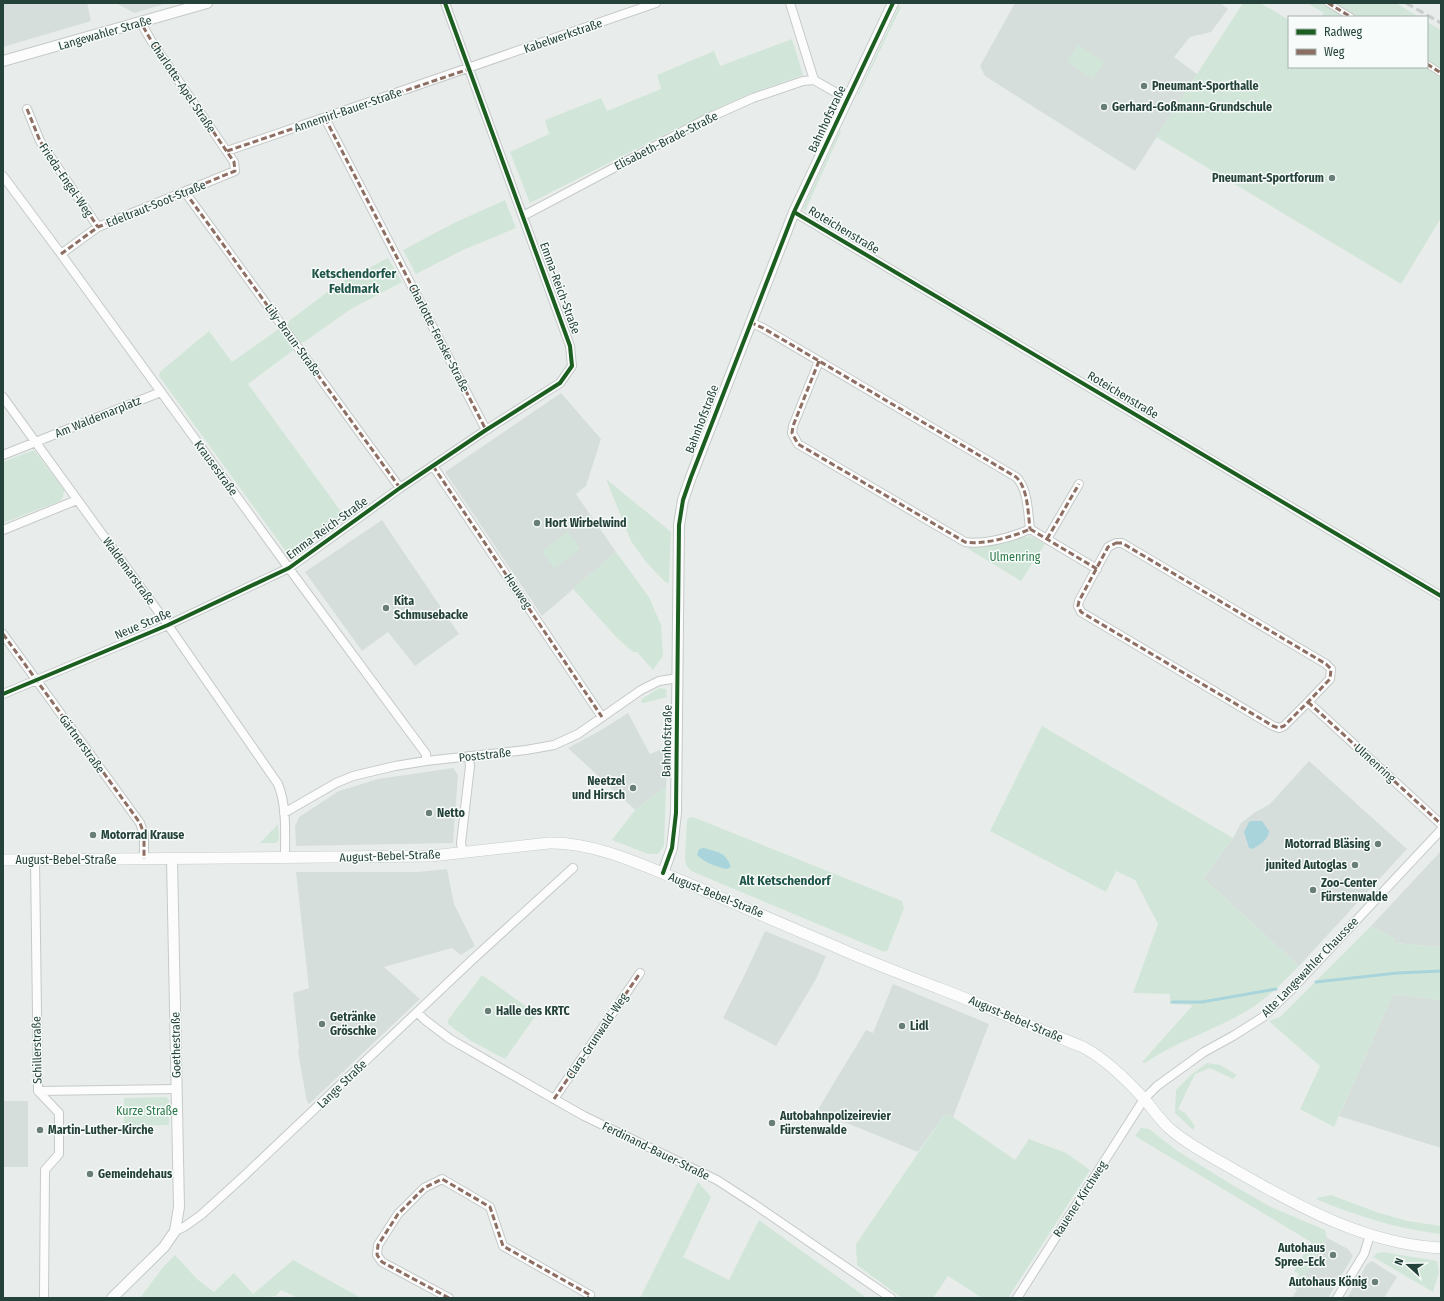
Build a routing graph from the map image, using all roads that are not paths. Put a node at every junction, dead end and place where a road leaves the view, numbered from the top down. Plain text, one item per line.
1 (207, 3) edge
2 (445, 3) edge
3 (656, 3) edge
4 (790, 3) edge
5 (893, 3) edge
6 (1328, 3) edge
7 (1349, 16) edge
8 (141, 23) junction
9 (3, 62) edge
10 (1428, 65) edge
11 (469, 68) junction
12 (1441, 73) edge
13 (814, 80) junction
14 (847, 99) junction
15 (27, 109) dead end
16 (325, 118) junction
17 (227, 151) junction
18 (3, 176) edge
19 (185, 192) junction
20 (794, 212) junction
21 (523, 216) junction
22 (98, 227) junction
23 (61, 254) junction
24 (750, 322) junction
25 (818, 361) junction
26 (161, 392) junction
27 (3, 397) edge
28 (486, 430) junction
29 (36, 442) junction
30 (3, 455) edge
31 (433, 466) junction
32 (1079, 484) dead end
33 (400, 488) junction
34 (77, 500) junction
35 (1030, 529) junction
36 (3, 530) edge
37 (1047, 539) junction
38 (289, 568) junction
39 (1097, 569) junction
40 (1441, 596) edge
41 (168, 625) junction
42 (3, 634) edge
43 (678, 678) junction
44 (36, 680) junction
45 (3, 694) edge
46 (1308, 702) junction
47 (602, 717) junction
48 (469, 756) junction
49 (426, 761) junction
50 (284, 813) junction
51 (1441, 824) edge
52 (1441, 830) edge
53 (463, 853) junction
54 (285, 858) junction
55 (144, 859) junction
56 (172, 859) junction
57 (3, 860) edge
58 (35, 860) junction
59 (573, 868) dead end
60 (663, 873) junction
61 (640, 973) dead end
62 (418, 1012) junction
63 (176, 1089) junction
64 (38, 1091) junction
65 (554, 1099) junction
66 (1144, 1099) junction
67 (175, 1231) junction
68 (1370, 1235) junction
69 (1441, 1248) edge
70 (44, 1298) edge
71 (112, 1298) edge
72 (449, 1298) edge
73 (588, 1298) edge
74 (891, 1298) edge
75 (1017, 1298) edge
76 (1337, 1298) edge

1 - 8 street, Langewahler Straße
2 - 11 street, Emma-Reich-Straße
3 - 11 street, Kabelwerkstraße
4 - 13 street
5 - 14 street, Bahnhofstraße
6 - 7 street
8 - 9 street, Langewahler Straße
8 - 17 street, Charlotte-Apel-Straße
10 - 12 street
11 - 16 street, Annemirl-Bauer-Straße
11 - 21 street, Emma-Reich-Straße
13 - 14 street
13 - 21 street, Elisabeth-Brade-Straße
14 - 20 street, Bahnhofstraße
15 - 22 street, Frieda-Engel-Weg
16 - 17 street, Annemirl-Bauer-Straße
16 - 28 street, Charlotte-Fenske-Straße
17 - 19 street, Edeltraut-Soot-Straße
18 - 23 street, Krausestraße
19 - 22 street, Edeltraut-Soot-Straße
19 - 33 street, Lily-Braun-Straße
20 - 24 street, Bahnhofstraße
20 - 40 street, Roteichenstraße
21 - 28 street, Emma-Reich-Straße
22 - 23 street, Edeltraut-Soot-Straße
23 - 26 street, Krausestraße
24 - 25 street
24 - 43 street, Bahnhofstraße
25 - 35 street
25 - 35 street
26 - 29 street, Am Waldemarplatz
26 - 38 street, Krausestraße
27 - 29 street, Waldemarstraße
28 - 31 street, Emma-Reich-Straße
29 - 30 street, Am Waldemarplatz
29 - 34 street, Waldemarstraße
31 - 33 street, Emma-Reich-Straße
31 - 47 street, Heuweg
32 - 37 street
33 - 38 street, Emma-Reich-Straße
34 - 36 street
34 - 41 street, Waldemarstraße
35 - 37 street
37 - 39 street
38 - 41 street, Neue Straße
38 - 49 street, Krausestraße
39 - 46 street
39 - 46 street
41 - 44 street, Neue Straße
41 - 50 street, Waldemarstraße
42 - 44 street, Gärtnerstraße
43 - 47 street, Poststraße
43 - 60 street, Bahnhofstraße
44 - 45 street, Neue Straße
44 - 55 street, Gärtnerstraße
46 - 51 street, Ulmenring
47 - 48 street, Poststraße
48 - 49 street, Poststraße
48 - 53 street
49 - 50 street, Poststraße
50 - 54 street, Waldemarstraße
52 - 66 street, Alte Langewahler Chaussee
53 - 54 main road, August-Bebel-Straße
53 - 60 main road, August-Bebel-Straße
54 - 56 main road, August-Bebel-Straße
55 - 56 main road, August-Bebel-Straße
55 - 58 main road, August-Bebel-Straße
56 - 63 street, Goethestraße
57 - 58 main road, August-Bebel-Straße
58 - 64 street, Schillerstraße
59 - 62 street, Lange Straße
60 - 66 main road, August-Bebel-Straße
61 - 65 street, Clara-Grunwald-Weg
62 - 65 street, Ferdinand-Bauer-Straße
62 - 67 street, Lange Straße
63 - 64 street
63 - 67 street, Goethestraße
64 - 70 street, Schillerstraße
65 - 74 street, Ferdinand-Bauer-Straße
66 - 68 main road, August-Bebel-Straße
66 - 75 street, Rauener Kirchweg
67 - 71 street, Lange Straße
68 - 69 main road, August-Bebel-Straße
68 - 76 street
72 - 73 street

